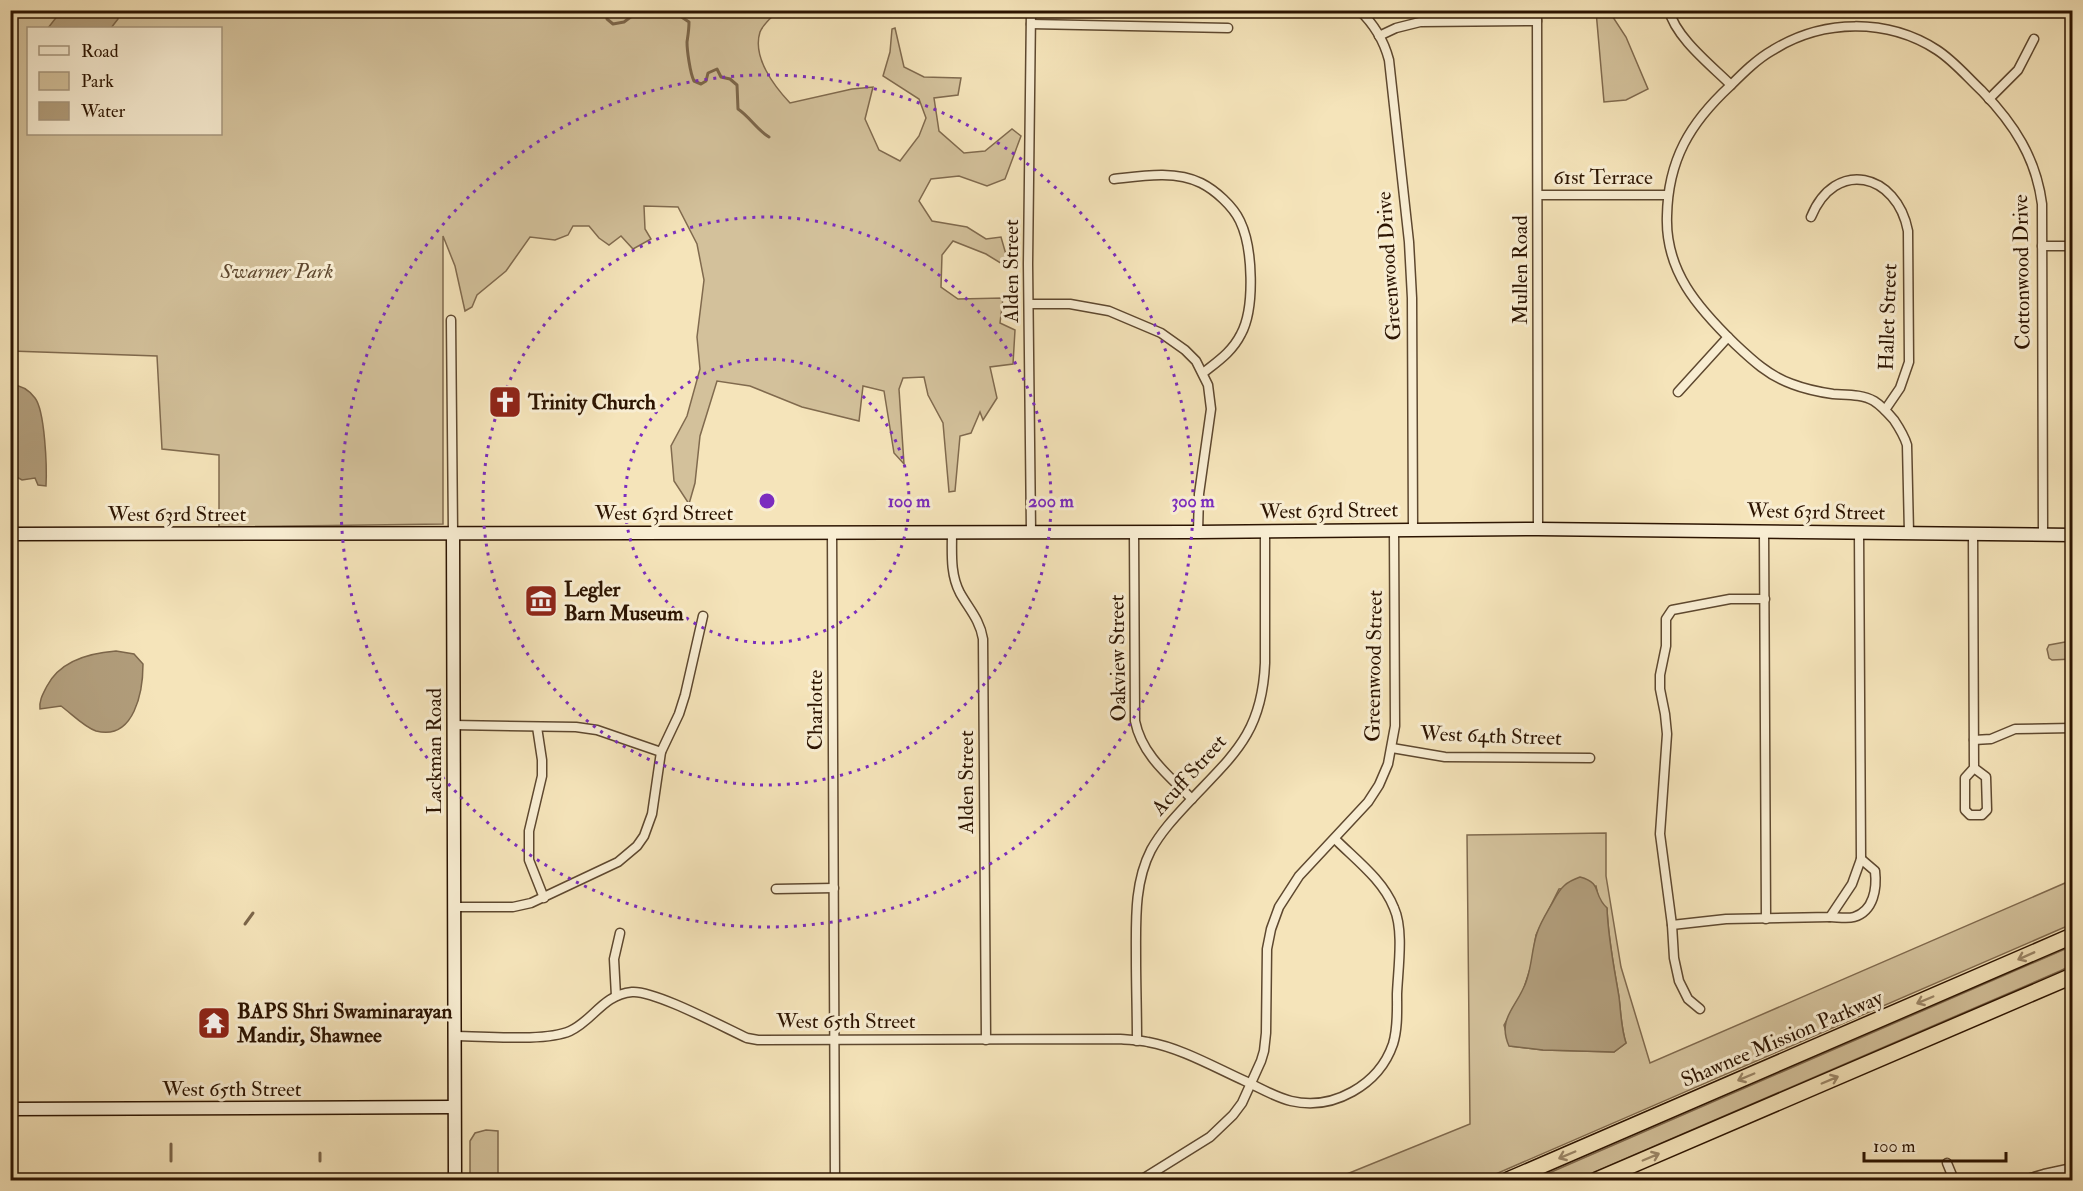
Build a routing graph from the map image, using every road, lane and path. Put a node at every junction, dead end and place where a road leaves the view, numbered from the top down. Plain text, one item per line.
1 (1031, 10) edge
2 (1359, 10) edge
3 (1537, 10) edge
4 (1669, 10) edge
5 (1538, 21) junction
6 (1031, 24) junction
7 (1228, 28) dead end
8 (1379, 36) junction
9 (2034, 39) dead end
10 (1731, 85) junction
11 (1989, 99) junction
12 (1114, 179) dead end
13 (1538, 195) junction
14 (1668, 195) junction
15 (1811, 217) dead end
16 (2042, 246) junction
17 (2073, 246) edge
18 (1029, 304) junction
19 (451, 320) dead end
20 (1728, 337) junction
21 (1203, 373) junction
22 (1678, 393) dead end
23 (1885, 410) junction
24 (1538, 529) junction
25 (1394, 530) junction
26 (1413, 530) junction
27 (1764, 531) junction
28 (832, 532) junction
29 (952, 532) junction
30 (1031, 532) junction
31 (1134, 532) junction
32 (1198, 532) junction
33 (1264, 532) junction
34 (453, 533) junction
35 (1859, 533) junction
36 (1909, 533) junction
37 (10, 534) edge
38 (1973, 534) junction
39 (2043, 534) junction
40 (2073, 535) edge
41 (1765, 599) junction
42 (703, 616) dead end
43 (453, 725) junction
44 (537, 727) junction
45 (2073, 728) edge
46 (1974, 740) junction
47 (1392, 748) junction
48 (661, 752) junction
49 (1590, 758) dead end
50 (1974, 768) junction
51 (1192, 799) junction
52 (1335, 839) junction
53 (1861, 859) junction
54 (834, 888) junction
55 (776, 889) dead end
56 (543, 898) junction
57 (454, 907) junction
58 (1830, 918) junction
59 (1766, 919) junction
60 (1672, 925) junction
61 (620, 933) dead end
62 (2073, 936) edge
63 (2073, 976) edge
64 (616, 996) junction
65 (1700, 1009) dead end
66 (455, 1036) junction
67 (835, 1040) junction
68 (986, 1040) junction
69 (1137, 1041) junction
70 (1251, 1084) junction
71 (454, 1107) junction
72 (10, 1109) edge
73 (1947, 1163) dead end
74 (2073, 1168) edge
75 (455, 1180) edge
76 (836, 1180) edge
77 (1141, 1180) edge
78 (1508, 1180) edge
79 (1597, 1180) edge
80 (1954, 1180) edge
81 (2024, 1180) edge

1 - 6 street, Alden Street
2 - 8 street, Greenwood Drive
3 - 5 street, Mullen Road
4 - 10 street
5 - 8 street
5 - 13 street, Mullen Road
6 - 7 street
6 - 18 street, Alden Street
8 - 26 street, Greenwood Drive
9 - 11 street
10 - 11 street, Cottonwood Drive
10 - 14 street, Cottonwood Drive
11 - 16 street, Cottonwood Drive
12 - 21 street
13 - 14 street, 61st Terrace
13 - 24 street, Mullen Road
14 - 20 street, Cottonwood Drive
15 - 23 street, Hallet Street
16 - 17 street
16 - 39 street, Cottonwood Drive
18 - 21 street
18 - 30 street, Alden Street
19 - 34 street, Lackman Road
20 - 22 street
20 - 23 street, Cottonwood Drive
21 - 32 street
23 - 36 street
24 - 26 street, West 63rd Street
24 - 27 street, West 63rd Street
25 - 26 street, West 63rd Street
25 - 33 street, West 63rd Street
25 - 47 street, Greenwood Street
27 - 35 street, West 63rd Street
27 - 41 street
28 - 29 street, West 63rd Street
28 - 34 street, West 63rd Street
28 - 54 street, Charlotte
29 - 30 street, West 63rd Street
29 - 68 street, Alden Street
30 - 31 street, West 63rd Street
31 - 32 street, West 63rd Street
31 - 51 street, Oakview Street
32 - 33 street, West 63rd Street
33 - 51 street, Acuff Street
34 - 37 street, West 63rd Street
34 - 43 street, Lackman Road
35 - 36 street, West 63rd Street
35 - 53 street
36 - 38 street, West 63rd Street
38 - 39 street, West 63rd Street
38 - 46 street
39 - 40 street, West 63rd Street
41 - 59 street
41 - 60 street
42 - 48 street
43 - 44 street
43 - 57 street, Lackman Road
44 - 48 street
44 - 56 street
45 - 46 street
46 - 50 street
47 - 49 street, West 64th Street
47 - 52 street, Greenwood Street
48 - 56 street
50 - 50 street
51 - 69 street, Acuff Street
52 - 70 street, Greenwood Street
52 - 70 street, West 65th Street
53 - 58 street
53 - 58 street
54 - 55 street
54 - 67 street, Charlotte
56 - 57 street
57 - 66 street, Lackman Road
58 - 59 street
59 - 60 street
60 - 65 street
61 - 64 street
62 -> 78 highway, Shawnee Mission Parkway
79 -> 63 highway
64 - 66 street
64 - 67 street, West 65th Street
66 - 71 street, Lackman Road
67 - 68 street, West 65th Street
67 - 76 street, Charlotte
68 - 69 street, West 65th Street
69 - 70 street, West 65th Street
70 - 77 street
71 - 72 street, West 65th Street
71 - 75 street, Lackman Road
73 - 80 street
74 - 81 street

